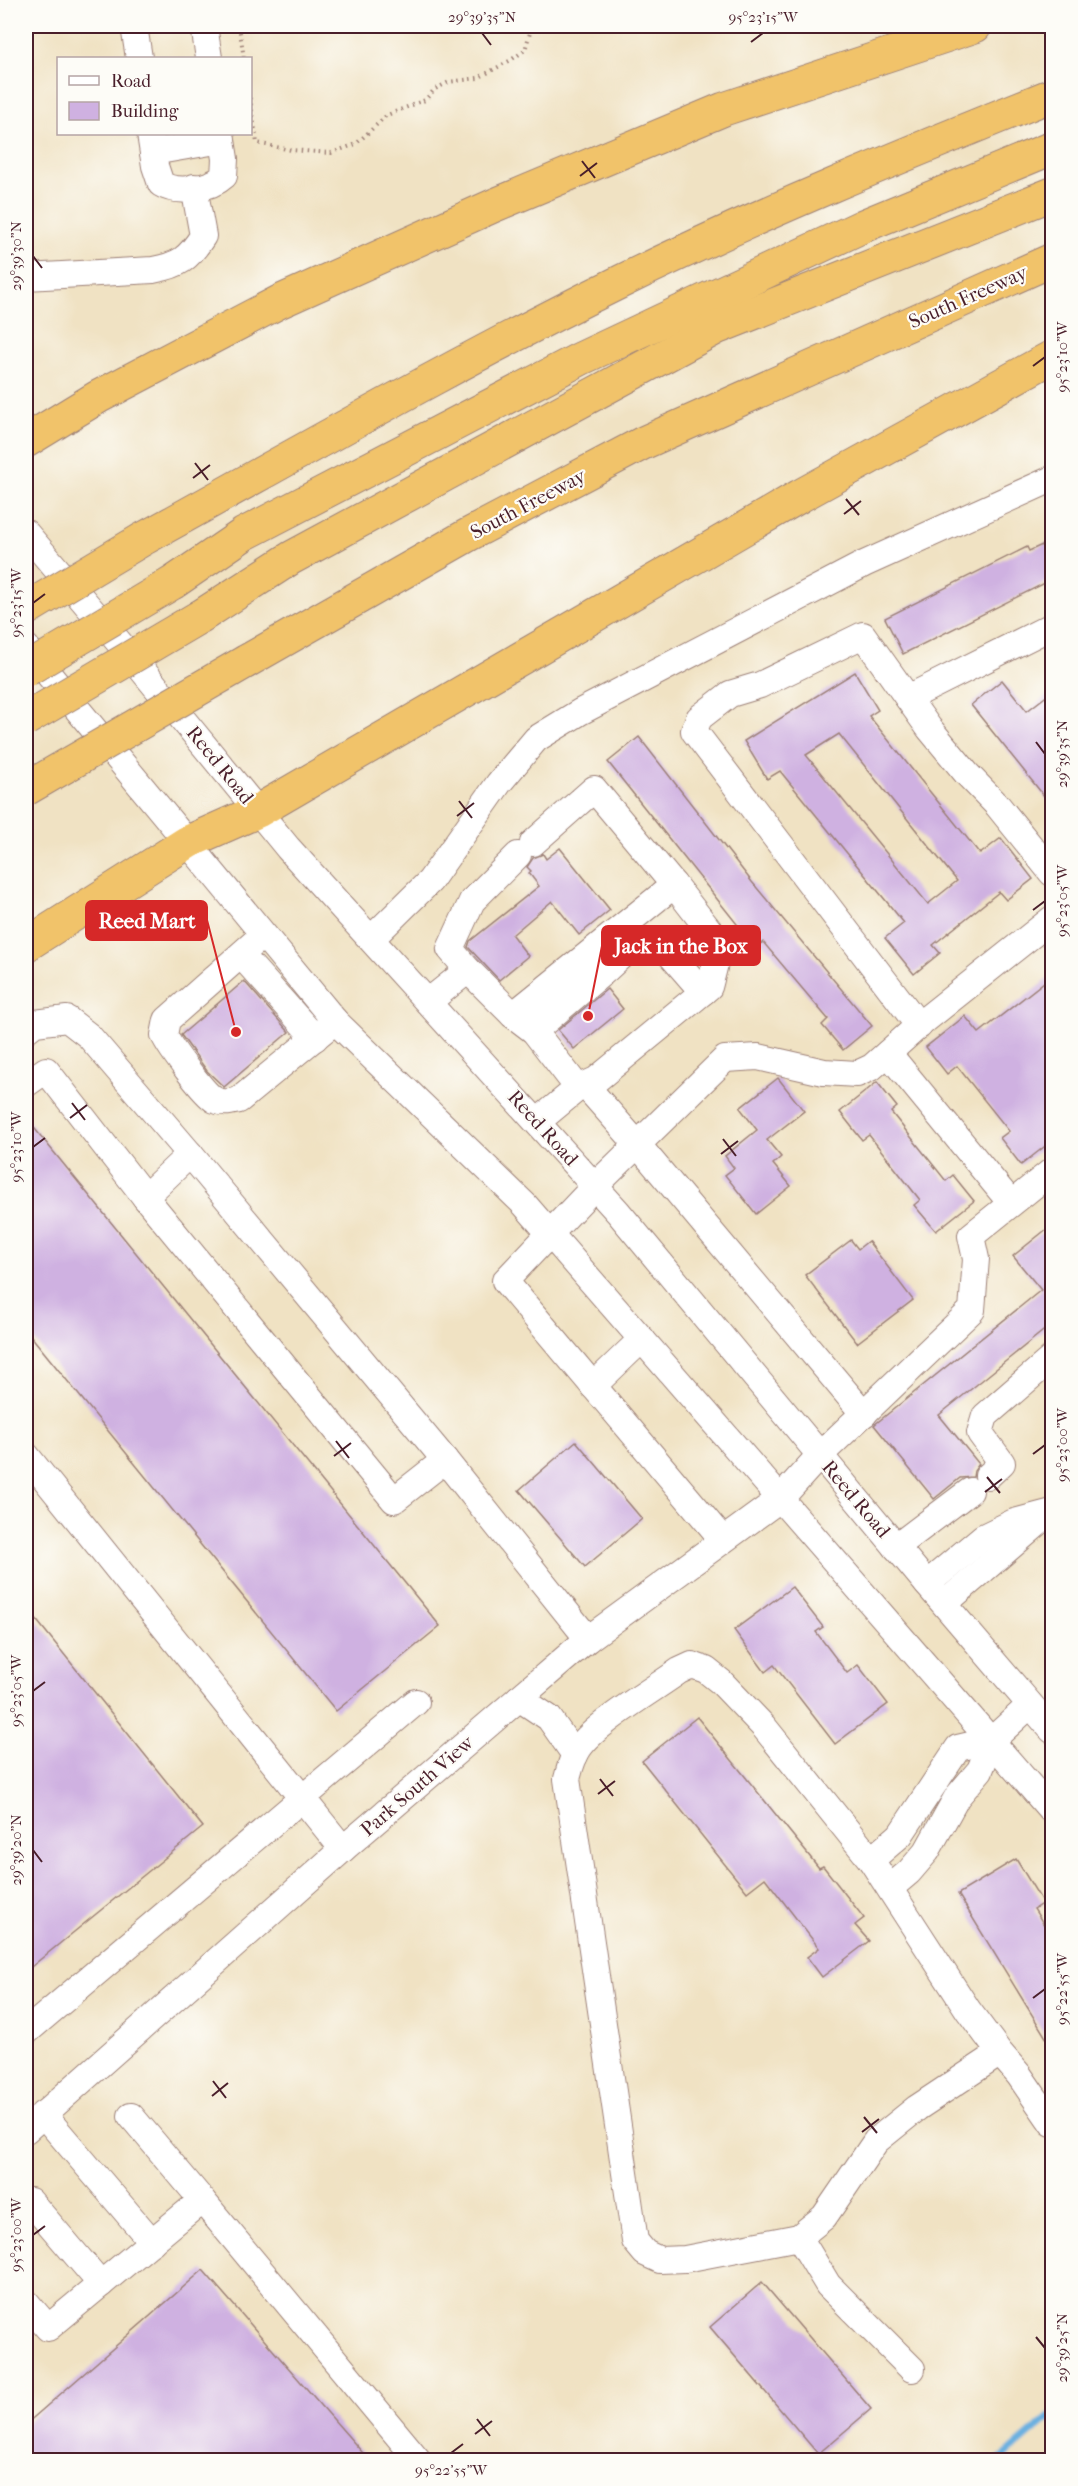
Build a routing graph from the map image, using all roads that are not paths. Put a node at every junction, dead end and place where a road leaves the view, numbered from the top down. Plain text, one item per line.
1 (134, 26) edge
2 (204, 26) edge
3 (975, 26) edge
4 (139, 57) edge
5 (209, 57) edge
6 (1053, 95) edge
7 (222, 137) edge
8 (151, 143) edge
9 (1053, 148) edge
10 (195, 187) junction
11 (1053, 194) edge
12 (1053, 260) edge
13 (26, 277) edge
14 (1053, 357) edge
15 (26, 441) edge
16 (1053, 479) edge
17 (26, 533) edge
18 (26, 609) edge
19 (1053, 626) edge
20 (26, 647) edge
21 (26, 670) edge
22 (908, 698) junction
23 (26, 719) edge
24 (26, 789) edge
25 (258, 811) junction
26 (188, 843) junction
27 (1053, 873) edge
28 (674, 885) junction
29 (1053, 919) edge
30 (263, 935) junction
31 (371, 939) junction
32 (26, 945) edge
33 (241, 955) junction
34 (468, 970) junction
35 (703, 992) junction
36 (428, 1002) junction
37 (513, 1015) junction
38 (335, 1021) junction
39 (919, 1026) junction
40 (26, 1030) edge
41 (534, 1031) junction
42 (315, 1038) junction
43 (888, 1053) junction
44 (26, 1084) edge
45 (581, 1086) junction
46 (537, 1122) junction
47 (638, 1145) junction
48 (190, 1154) junction
49 (1053, 1171) edge
50 (595, 1186) junction
51 (145, 1197) junction
52 (1011, 1203) junction
53 (551, 1234) junction
54 (642, 1339) junction
55 (1053, 1358) edge
56 (593, 1386) junction
57 (864, 1414) junction
58 (26, 1455) edge
59 (820, 1455) junction
60 (445, 1460) junction
61 (780, 1498) junction
62 (1052, 1511) edge
63 (723, 1540) junction
64 (896, 1547) junction
65 (927, 1584) junction
66 (945, 1603) junction
67 (588, 1639) junction
68 (519, 1698) junction
69 (417, 1702) dead end
70 (1030, 1705) junction
71 (1051, 1726) edge
72 (992, 1740) junction
73 (575, 1755) junction
74 (302, 1799) junction
75 (1053, 1811) edge
76 (343, 1849) junction
77 (871, 1860) junction
78 (890, 1888) junction
79 (26, 2032) edge
80 (1000, 2053) junction
81 (131, 2115) dead end
82 (34, 2122) edge
83 (1053, 2123) edge
84 (30, 2200) dead end
85 (202, 2200) junction
86 (799, 2237) junction
87 (152, 2242) junction
88 (101, 2284) junction
89 (26, 2302) edge
90 (912, 2369) dead end
91 (418, 2460) edge

1 - 4 street
2 - 5 street
3 - 15 highway
6 - 18 highway, bridge
7 - 8 street
7 - 10 street
8 - 10 street
9 - 21 highway, bridge
10 - 13 street
11 - 23 highway, bridge
12 - 24 highway, South Freeway, bridge
14 - 25 highway
16 - 31 street
17 - 25 street, Reed Road
19 - 22 street
20 - 26 street
22 - 27 street
22 - 39 street
25 - 26 highway
25 - 31 street, Reed Road
26 - 30 street
26 - 32 highway
28 - 34 street
28 - 35 street
28 - 37 street
29 - 39 street
30 - 33 street
30 - 38 street
31 - 36 street, Reed Road
33 - 42 street
33 - 42 street
34 - 36 street
34 - 37 street
35 - 41 street
35 - 45 street
36 - 46 street, Reed Road
37 - 41 street
38 - 42 street
38 - 53 street
39 - 43 street
40 - 48 street
41 - 45 street
43 - 47 street
43 - 52 street
44 - 51 street
45 - 46 street
45 - 47 street
46 - 50 street, Reed Road
47 - 50 street
47 - 57 street
48 - 51 street
48 - 60 street
49 - 52 street
50 - 53 street
50 - 59 street, Reed Road
51 - 60 street
52 - 57 street, Park South View
53 - 54 street
53 - 56 street
54 - 56 street
54 - 61 street
55 - 64 street
56 - 63 street
57 - 59 street, Park South View
58 - 74 street
59 - 61 street, Park South View
59 - 64 street, Reed Road
60 - 67 street
61 - 63 street, Park South View
61 - 72 street
62 - 65 street
62 - 66 street
63 - 67 street, Park South View
64 - 65 street, Reed Road
65 - 66 street, Reed Road
66 - 70 street, Reed Road
67 - 68 street, Park South View
68 - 73 street
68 - 76 street, Park South View
69 - 74 street
70 - 71 street, Reed Road
70 - 72 street
72 - 75 street
72 - 77 street
72 - 78 street
73 - 77 street
73 - 86 street
74 - 76 street
74 - 79 street
76 - 82 street, Park South View
77 - 78 street
78 - 80 street
80 - 83 street
80 - 86 street
81 - 85 street
82 - 87 street
84 - 88 street
85 - 87 street
85 - 91 street
86 - 90 street
87 - 88 street
88 - 89 street

